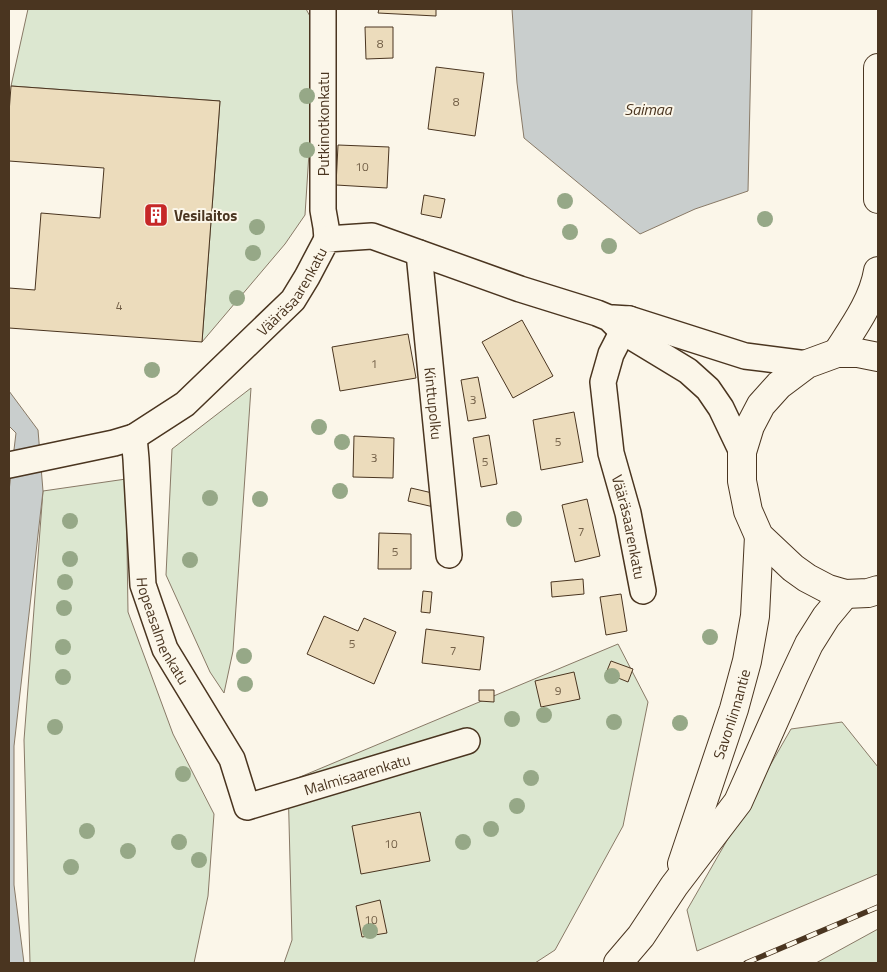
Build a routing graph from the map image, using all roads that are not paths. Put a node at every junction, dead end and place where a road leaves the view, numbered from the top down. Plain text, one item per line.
1 (322, 9) edge
2 (878, 68) edge
3 (878, 198) edge
4 (328, 239) junction
5 (418, 253) junction
6 (878, 271) edge
7 (614, 320) junction
8 (837, 353) junction
9 (878, 357) edge
10 (807, 364) junction
11 (134, 437) junction
12 (742, 452) junction
13 (9, 465) edge
14 (759, 536) junction
15 (449, 555) dead end
16 (878, 590) edge
17 (643, 592) dead end
18 (845, 594) junction
19 (467, 742) dead end
20 (247, 807) joint
21 (674, 886) junction
22 (618, 963) edge

1 - 4 street, Putkinotkonkatu
2 - 3 highway
4 - 5 street, Vääräsaarenkatu
4 - 11 street, Vääräsaarenkatu
5 - 7 street, Vääräsaarenkatu
5 - 15 street, Kinttupolku
6 - 8 highway
7 - 10 street, Vääräsaarenkatu
7 - 12 street
7 - 17 street, Vääräsaarenkatu
8 - 9 highway
8 - 10 highway
10 - 12 highway
11 - 13 street, Vääräsaarenkatu
11 - 20 street, Hopeasalmenkatu
12 - 14 highway
14 - 18 highway
14 - 21 highway, Savonlinnantie
16 - 18 highway
18 - 21 highway, Savonlinnantie
19 - 20 street, Malmisaarenkatu
21 - 22 highway, Savonlinnantie

